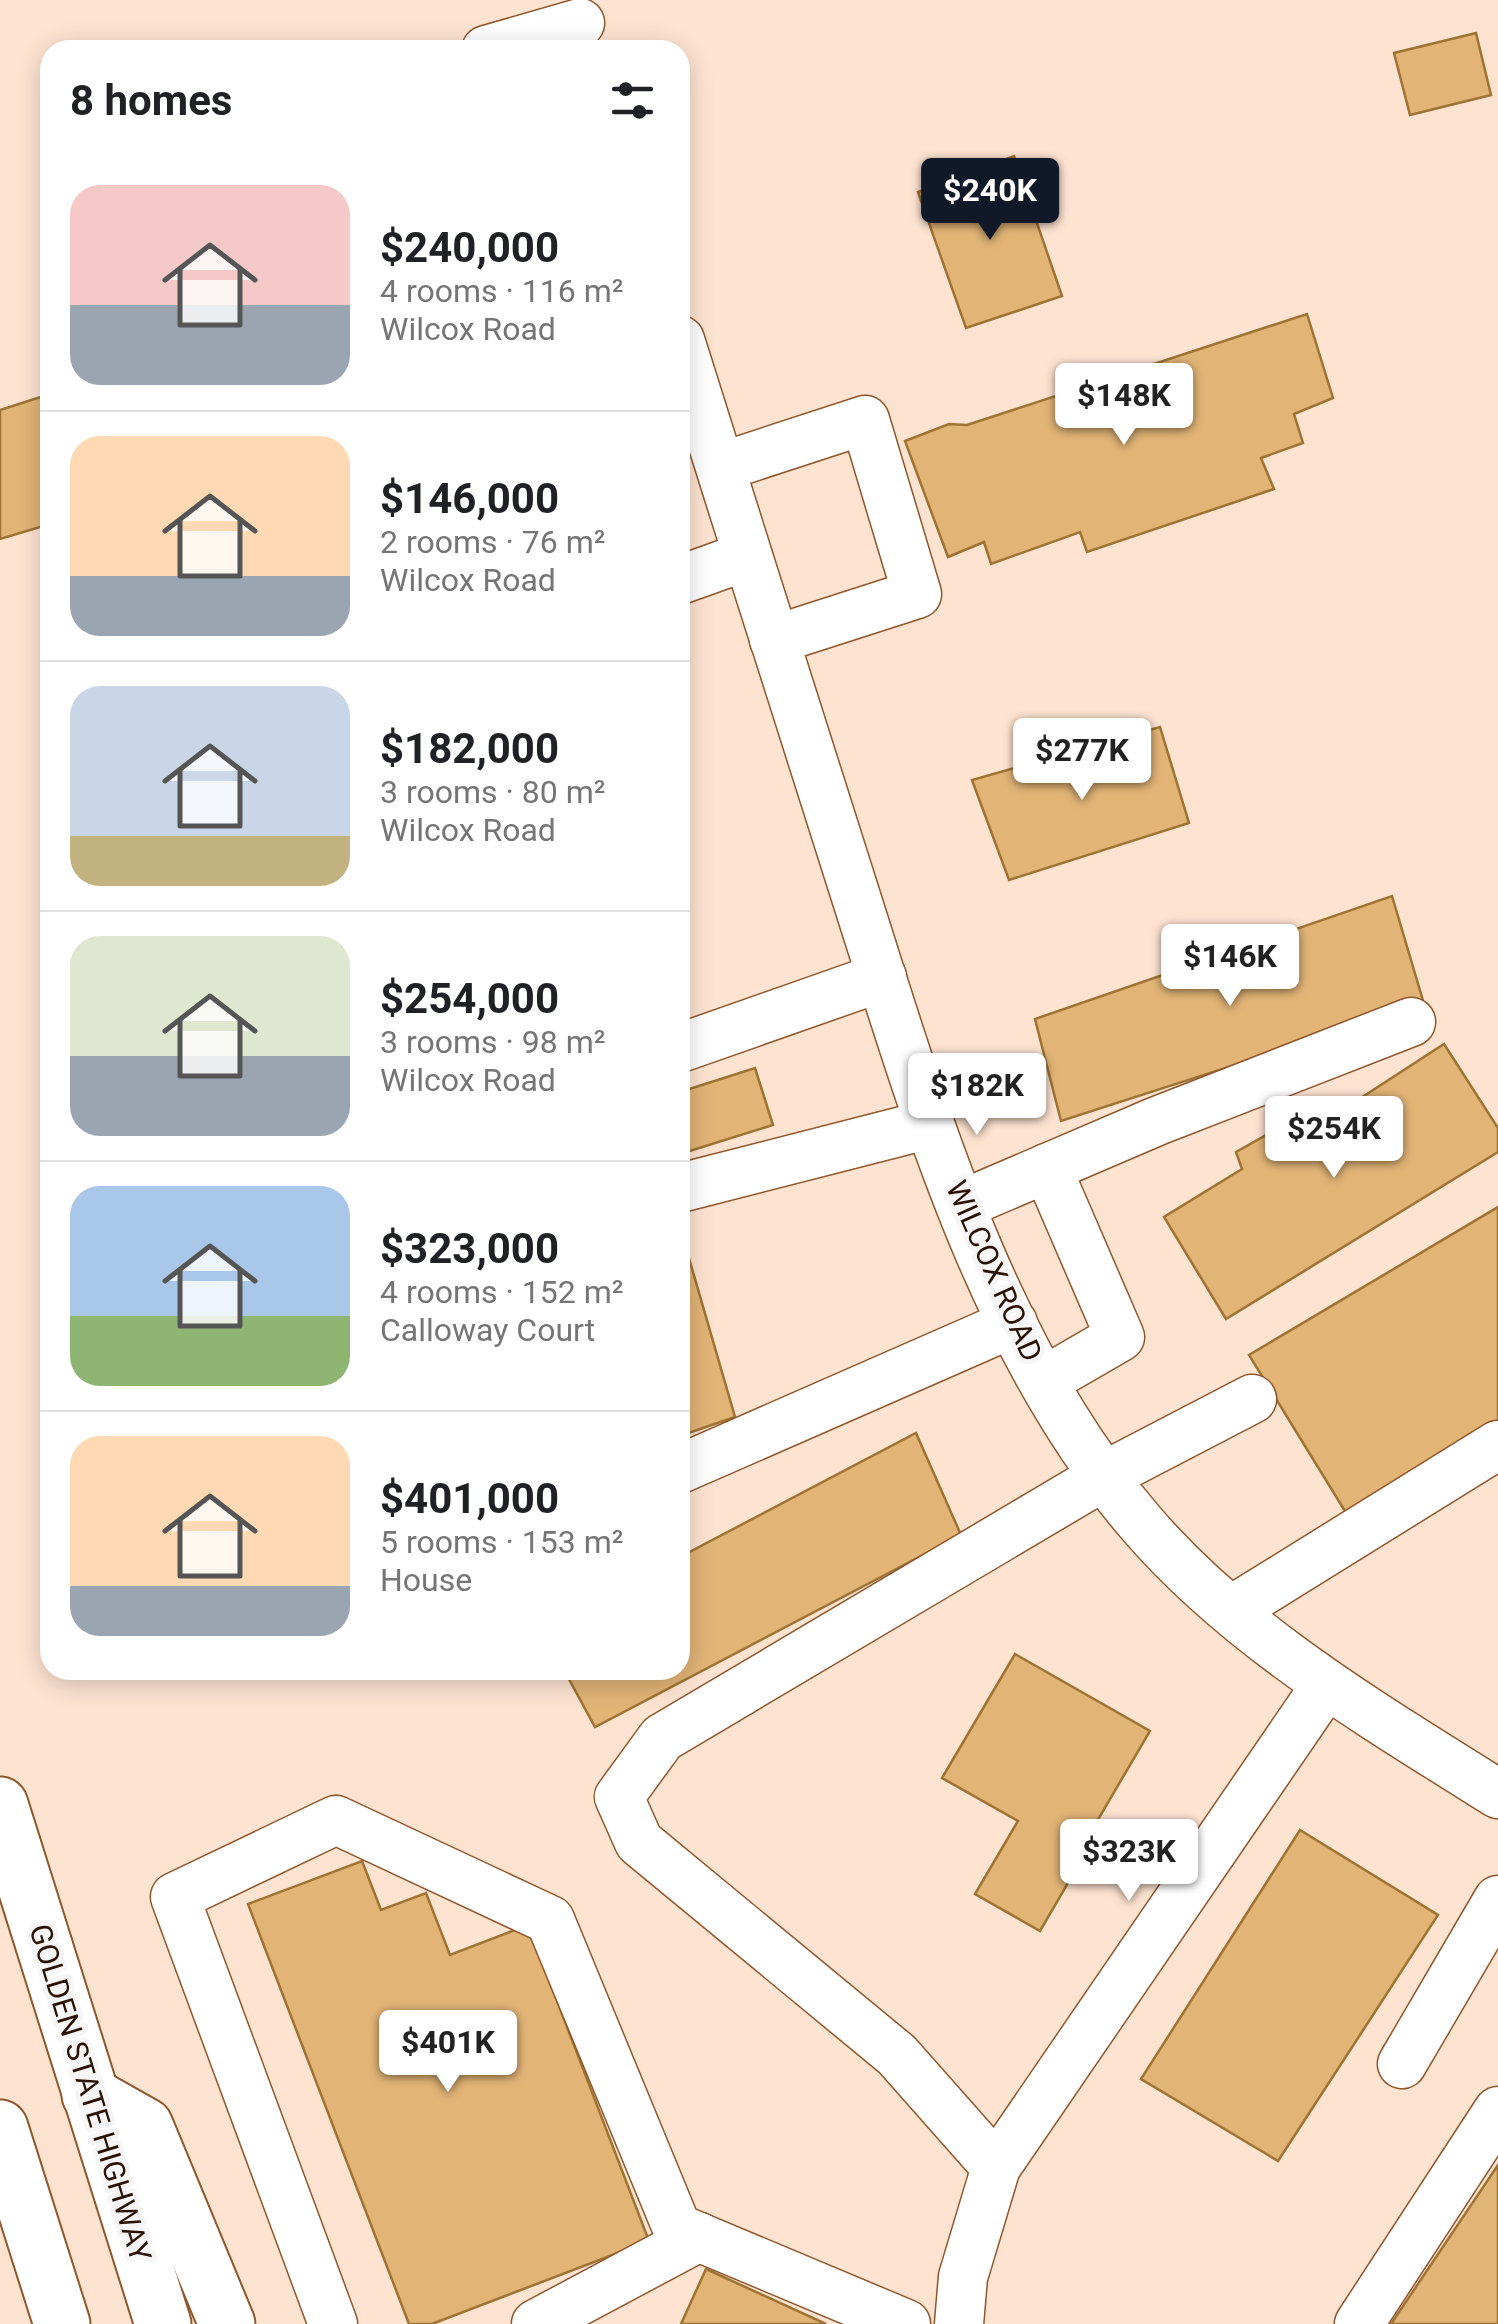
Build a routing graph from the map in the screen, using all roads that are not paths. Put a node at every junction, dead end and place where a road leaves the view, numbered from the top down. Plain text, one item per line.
1 (580, 24) edge
2 (522, 40) edge
3 (692, 422) edge
4 (722, 467) junction
5 (747, 556) junction
6 (690, 576) edge
7 (774, 640) junction
8 (882, 978) junction
9 (1411, 1022) dead end
10 (690, 1045) edge
11 (930, 1124) junction
12 (1047, 1168) junction
13 (690, 1185) edge
14 (962, 1205) junction
15 (1013, 1324) junction
16 (1044, 1380) junction
17 (1252, 1398) dead end
18 (1498, 1445) edge
19 (690, 1465) edge
20 (1104, 1476) junction
21 (1232, 1610) junction
22 (1326, 1685) junction
23 (1498, 1794) edge
24 (0, 1805) edge
25 (1498, 1900) edge
26 (1402, 2064) dead end
27 (90, 2095) junction
28 (1498, 2110) edge
29 (0, 2128) edge
30 (996, 2167) junction
31 (698, 2237) junction
32 (62, 2324) edge
33 (163, 2324) edge
34 (227, 2324) edge
35 (333, 2324) edge
36 (536, 2324) edge
37 (906, 2324) edge
38 (959, 2324) edge
39 (1359, 2324) edge

1 - 2 street
3 - 4 street, WILCOX ROAD
4 - 5 street, WILCOX ROAD
4 - 7 street
5 - 6 street
5 - 7 street, WILCOX ROAD
7 - 8 street, WILCOX ROAD
8 - 10 street
8 - 11 street, WILCOX ROAD
9 - 12 street
11 - 13 street
11 - 14 street, WILCOX ROAD
12 - 14 street
12 - 16 street
14 - 15 street, WILCOX ROAD
15 - 16 street, WILCOX ROAD
15 - 19 street
16 - 20 street, WILCOX ROAD
17 - 20 street
18 - 21 street
20 - 21 street, WILCOX ROAD
20 - 30 street
21 - 22 street, WILCOX ROAD
22 - 23 street, WILCOX ROAD
22 - 30 street
24 - 27 highway, GOLDEN STATE HIGHWAY
25 - 26 street
27 - 33 highway, GOLDEN STATE HIGHWAY
27 - 34 highway
28 - 39 street
29 - 32 highway
30 - 38 street
31 - 35 street
31 - 36 street
31 - 37 street

